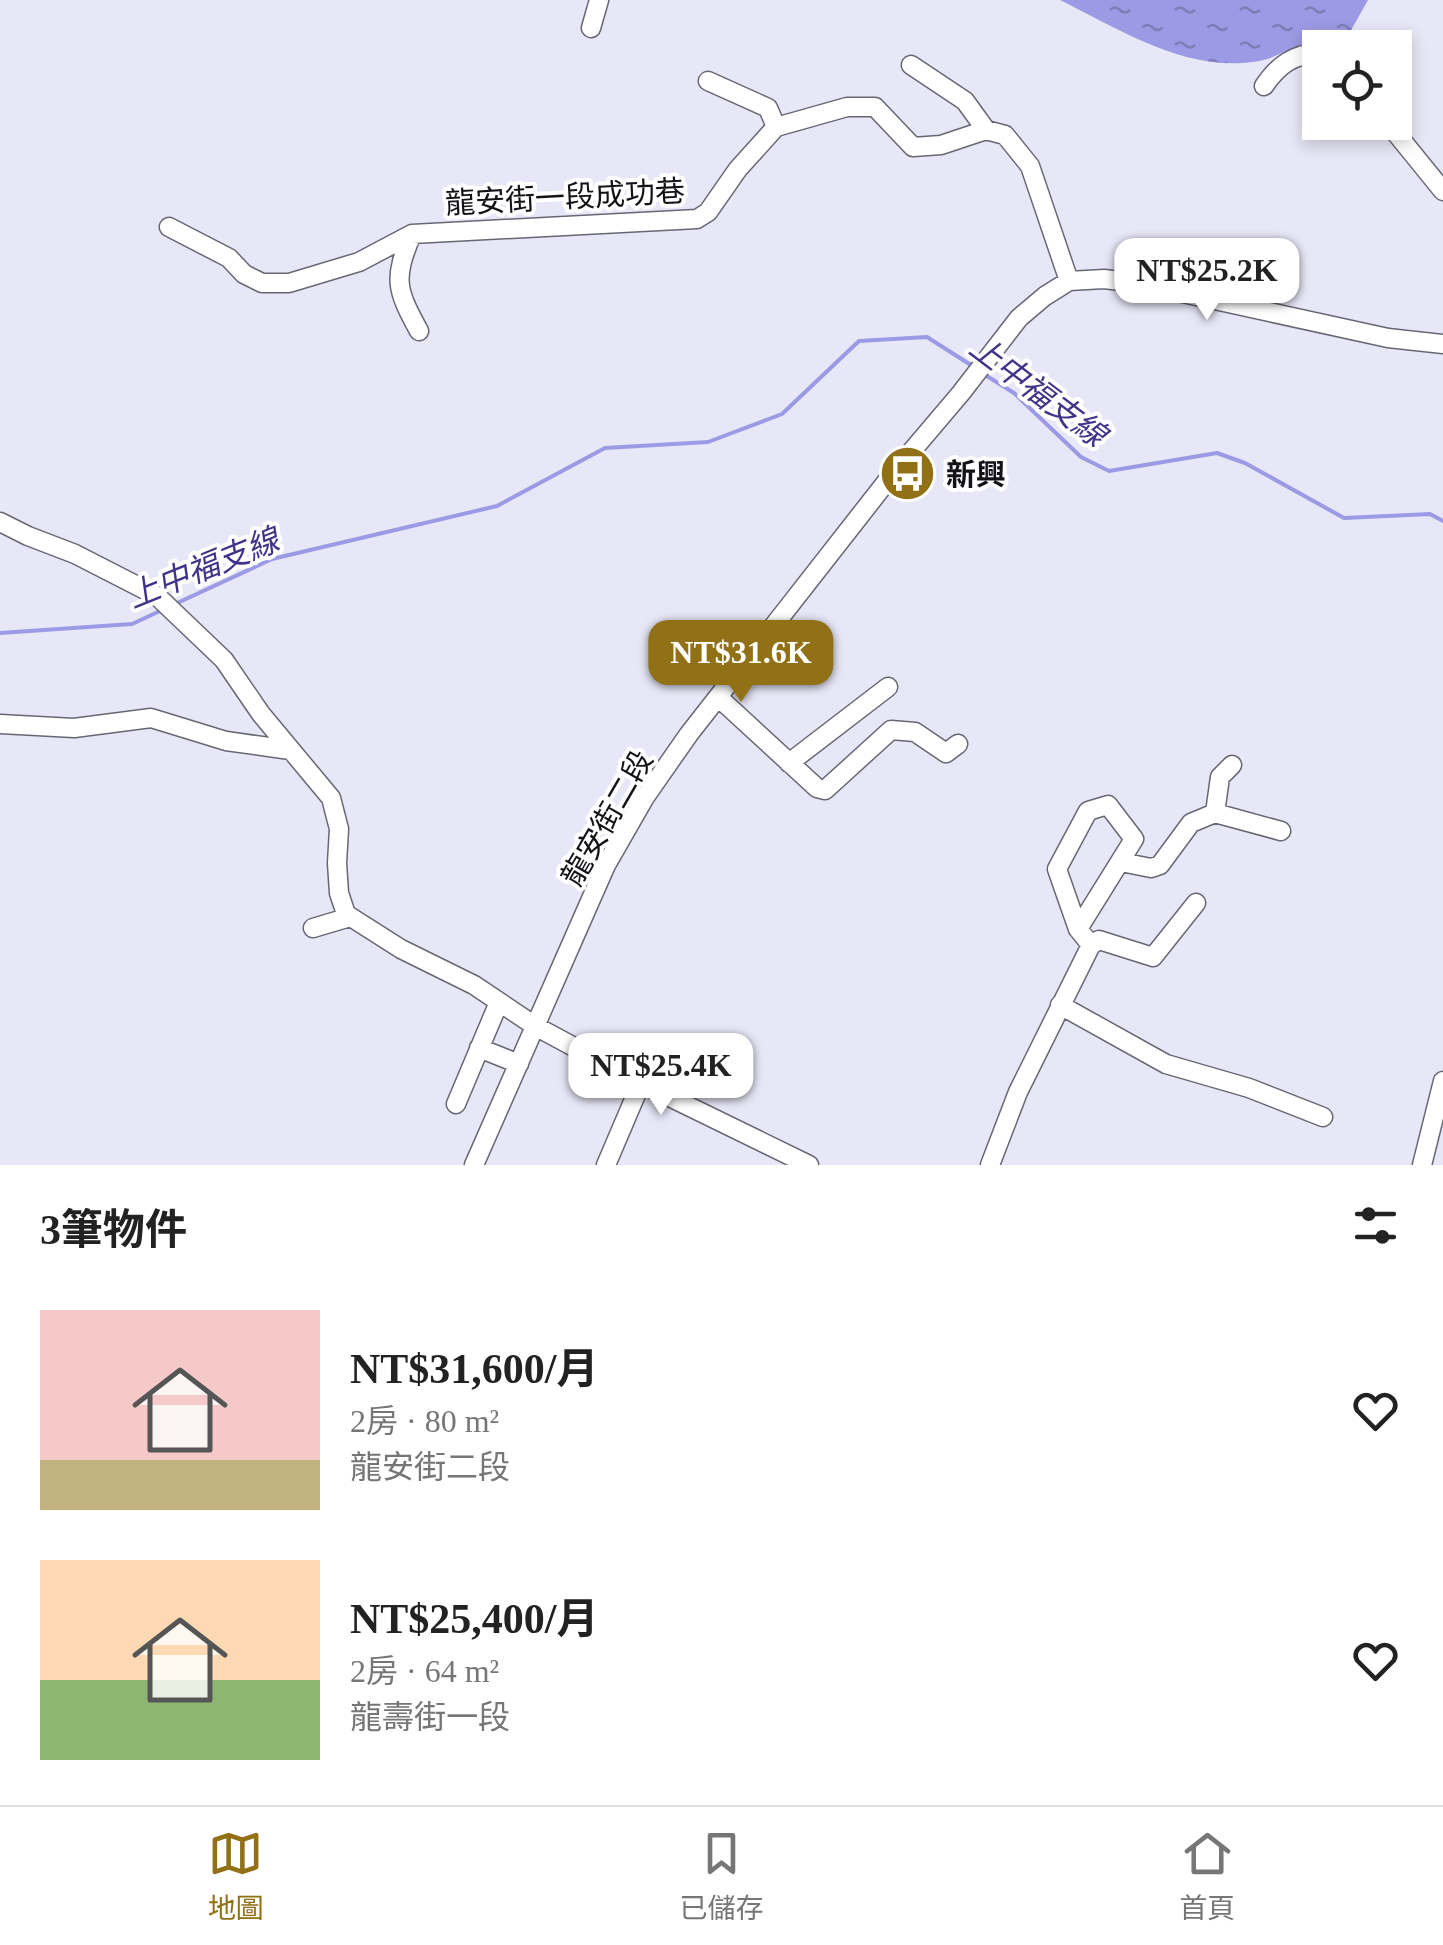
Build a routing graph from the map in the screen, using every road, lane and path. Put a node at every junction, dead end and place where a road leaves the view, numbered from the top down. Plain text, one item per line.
1 (599, 0) edge
2 (591, 28) dead end
3 (1302, 54) edge
4 (911, 65) dead end
5 (708, 80) dead end
6 (1264, 86) dead end
7 (776, 127) junction
8 (986, 130) junction
9 (1402, 140) edge
10 (1443, 191) edge
11 (169, 227) dead end
12 (412, 234) junction
13 (1069, 281) junction
14 (419, 331) dead end
15 (1443, 344) edge
16 (0, 522) edge
17 (888, 687) dead end
18 (718, 697) junction
19 (0, 724) edge
20 (958, 744) dead end
21 (290, 750) junction
22 (789, 762) junction
23 (1232, 765) dead end
24 (1215, 813) junction
25 (1282, 831) dead end
26 (1121, 862) junction
27 (1196, 902) dead end
28 (350, 917) junction
29 (313, 928) dead end
30 (1078, 929) junction
31 (1092, 946) junction
32 (499, 1002) junction
33 (1060, 1005) junction
34 (536, 1026) junction
35 (480, 1048) junction
36 (518, 1064) junction
37 (1443, 1081) edge
38 (641, 1083) junction
39 (456, 1104) dead end
40 (1323, 1117) dead end
41 (474, 1165) edge
42 (606, 1165) edge
43 (810, 1165) edge
44 (990, 1165) edge
45 (1422, 1165) edge

1 - 2 street
3 - 6 street
4 - 8 street
5 - 7 street
7 - 8 street
7 - 12 street, 龍安街一段成功巷
8 - 13 street
9 - 10 street
11 - 12 street, 龍安街一段成功巷
12 - 14 street
13 - 15 street
13 - 18 street, 龍安街二段
16 - 21 street
17 - 22 street
18 - 22 street
18 - 34 street, 龍安街二段
19 - 21 street
20 - 22 street
21 - 28 street
23 - 24 street
24 - 25 street
24 - 26 street
26 - 30 street
26 - 30 street
27 - 31 street
28 - 29 street
28 - 32 street
30 - 31 street
31 - 33 street
32 - 34 street
32 - 35 street
33 - 40 street
33 - 44 street
34 - 36 street, 龍安街二段
34 - 38 street
35 - 36 street
35 - 39 street
36 - 41 street, 龍安街二段
37 - 45 street
38 - 42 street
38 - 43 street

